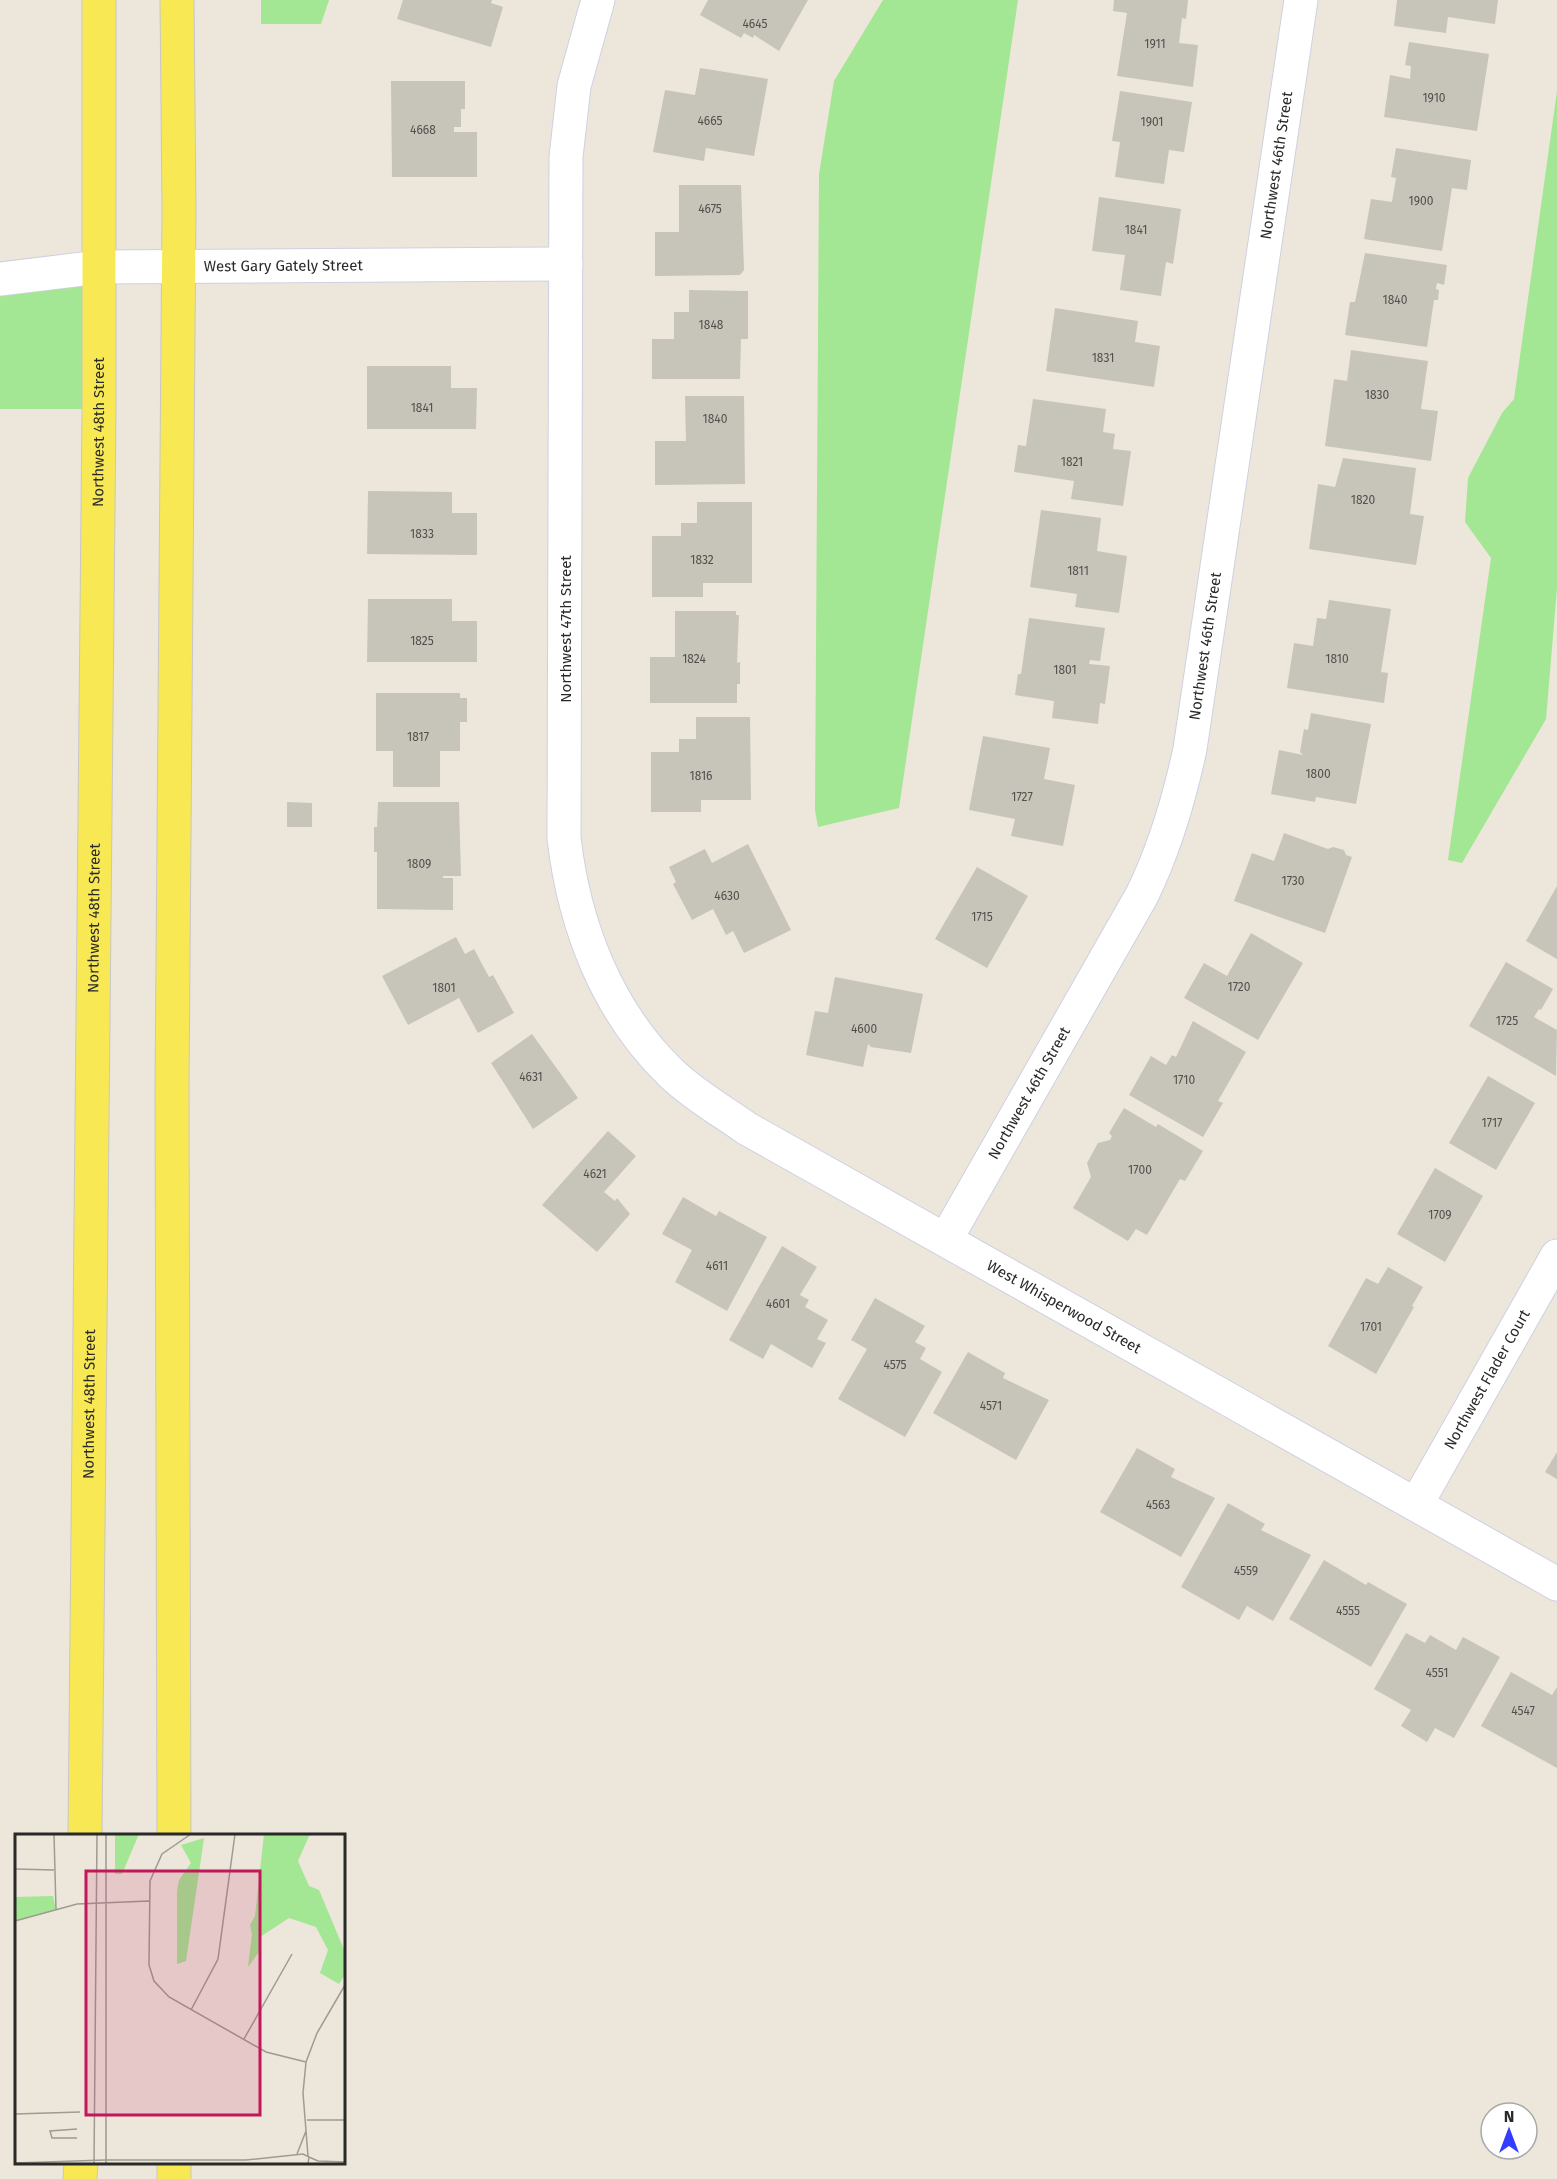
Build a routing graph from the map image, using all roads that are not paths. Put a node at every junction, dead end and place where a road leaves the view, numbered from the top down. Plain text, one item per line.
1 (99, 0) edge
2 (177, 0) edge
3 (597, 0) edge
4 (1301, 0) edge
5 (566, 264) junction
6 (179, 266) junction
7 (99, 267) junction
8 (0, 279) edge
9 (607, 987) joint
10 (946, 1239) junction
11 (1557, 1256) edge
12 (1417, 1503) junction
13 (1557, 1584) edge
14 (85, 1834) edge
15 (174, 1834) edge
16 (81, 2164) edge
17 (80, 2179) edge

1 - 7 main road, Northwest 48th Street
2 - 6 main road
3 - 5 street, Northwest 47th Street
4 - 10 street, Northwest 46th Street
5 - 6 street, West Gary Gately Street
5 - 9 street, Northwest 47th Street
6 - 7 street, West Gary Gately Street
6 - 15 main road
7 - 8 street, West Gary Gately Street
7 - 14 main road, Northwest 48th Street
9 - 10 street, West Whisperwood Street
10 - 12 street, West Whisperwood Street
11 - 12 street, Northwest Flader Court
12 - 13 street, West Whisperwood Street
16 - 17 main road

